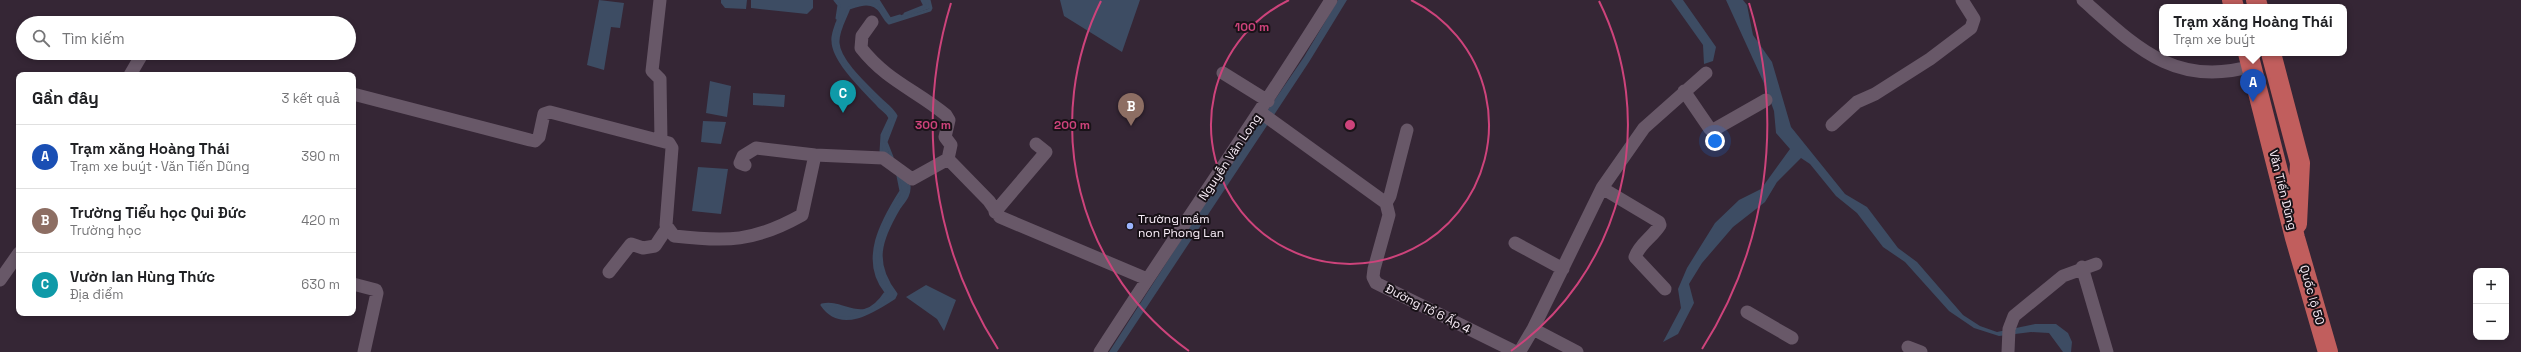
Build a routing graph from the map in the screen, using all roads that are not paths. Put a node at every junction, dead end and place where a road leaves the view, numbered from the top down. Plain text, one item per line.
1 (660, 0) edge
2 (1332, 0) edge
3 (1962, 0) edge
4 (2083, 0) edge
5 (872, 22) dead end
6 (2272, 56) edge
7 (138, 60) edge
8 (2250, 60) edge
9 (132, 72) edge
10 (1223, 73) dead end
11 (1706, 73) dead end
12 (1684, 92) junction
13 (356, 95) edge
14 (1766, 100) dead end
15 (1264, 106) junction
16 (1832, 125) dead end
17 (1407, 130) dead end
18 (661, 141) junction
19 (1036, 144) dead end
20 (815, 155) junction
21 (948, 159) junction
22 (745, 165) dead end
23 (1602, 188) junction
24 (1386, 203) junction
25 (995, 212) junction
26 (667, 228) junction
27 (2296, 238) junction
28 (1516, 243) dead end
29 (16, 257) edge
30 (2096, 264) dead end
31 (2082, 267) junction
32 (1563, 269) junction
33 (609, 272) dead end
34 (1147, 278) junction
35 (0, 280) edge
36 (356, 285) edge
37 (1665, 289) dead end
38 (1747, 312) dead end
39 (1533, 329) junction
40 (1792, 338) dead end
41 (1908, 347) dead end
42 (364, 352) edge
43 (1100, 352) edge
44 (1577, 352) edge
45 (1921, 352) edge
46 (2008, 352) edge
47 (2107, 352) edge
48 (2328, 352) edge

1 - 18 street
2 - 15 street, Nguyễn Văn Long
3 - 16 street
4 - 8 street
5 - 21 street
6 - 27 highway, Văn Tiến Dũng
7 - 9 street
8 - 27 highway, Văn Tiến Dũng
10 - 15 street
11 - 12 street
12 - 14 street
12 - 23 street
13 - 18 street
15 - 24 street
15 - 34 street, Nguyễn Văn Long
17 - 24 street
18 - 26 street
19 - 25 street
20 - 21 street
20 - 22 street
20 - 26 street
21 - 25 street
23 - 32 street
23 - 37 street
24 - 39 street, Đường Tổ 6 Ấp 4
25 - 34 street
26 - 33 street
27 - 48 highway, Quốc lộ 50
28 - 32 street
29 - 35 street
30 - 31 street
31 - 46 street
31 - 47 street
32 - 39 street
34 - 43 street, Nguyễn Văn Long
36 - 42 street
38 - 40 street
39 - 44 street
41 - 45 street

